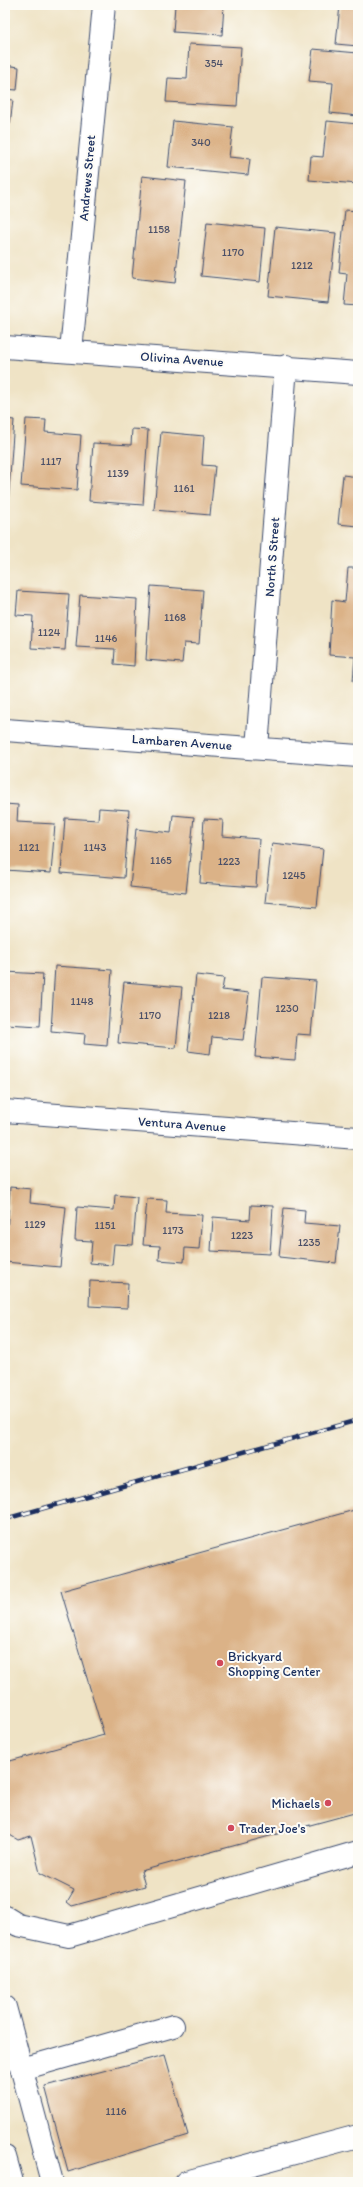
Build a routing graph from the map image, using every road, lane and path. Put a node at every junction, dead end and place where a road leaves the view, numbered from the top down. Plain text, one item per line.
1 (104, 5) edge
2 (5, 347) edge
3 (70, 351) junction
4 (286, 366) junction
5 (358, 373) edge
6 (5, 730) edge
7 (258, 748) junction
8 (358, 756) edge
9 (5, 1111) edge
10 (358, 1138) edge
11 (358, 1852) edge
12 (5, 1917) edge
13 (5, 2007) edge
14 (173, 2026) dead end
15 (9, 2038) edge
16 (22, 2069) junction
17 (358, 2136) edge
18 (5, 2157) edge
19 (12, 2182) edge
20 (52, 2182) edge
21 (186, 2182) edge

1 - 3 street, Andrews Street
2 - 3 street, Olivina Avenue
3 - 4 street, Olivina Avenue
4 - 5 street, Olivina Avenue
4 - 7 street, North S Street
6 - 7 street, Lambaren Avenue
7 - 8 street, Lambaren Avenue
9 - 10 street, Ventura Avenue
11 - 12 street
13 - 15 street
14 - 16 street
15 - 16 street
16 - 20 street
17 - 21 street
18 - 19 street

